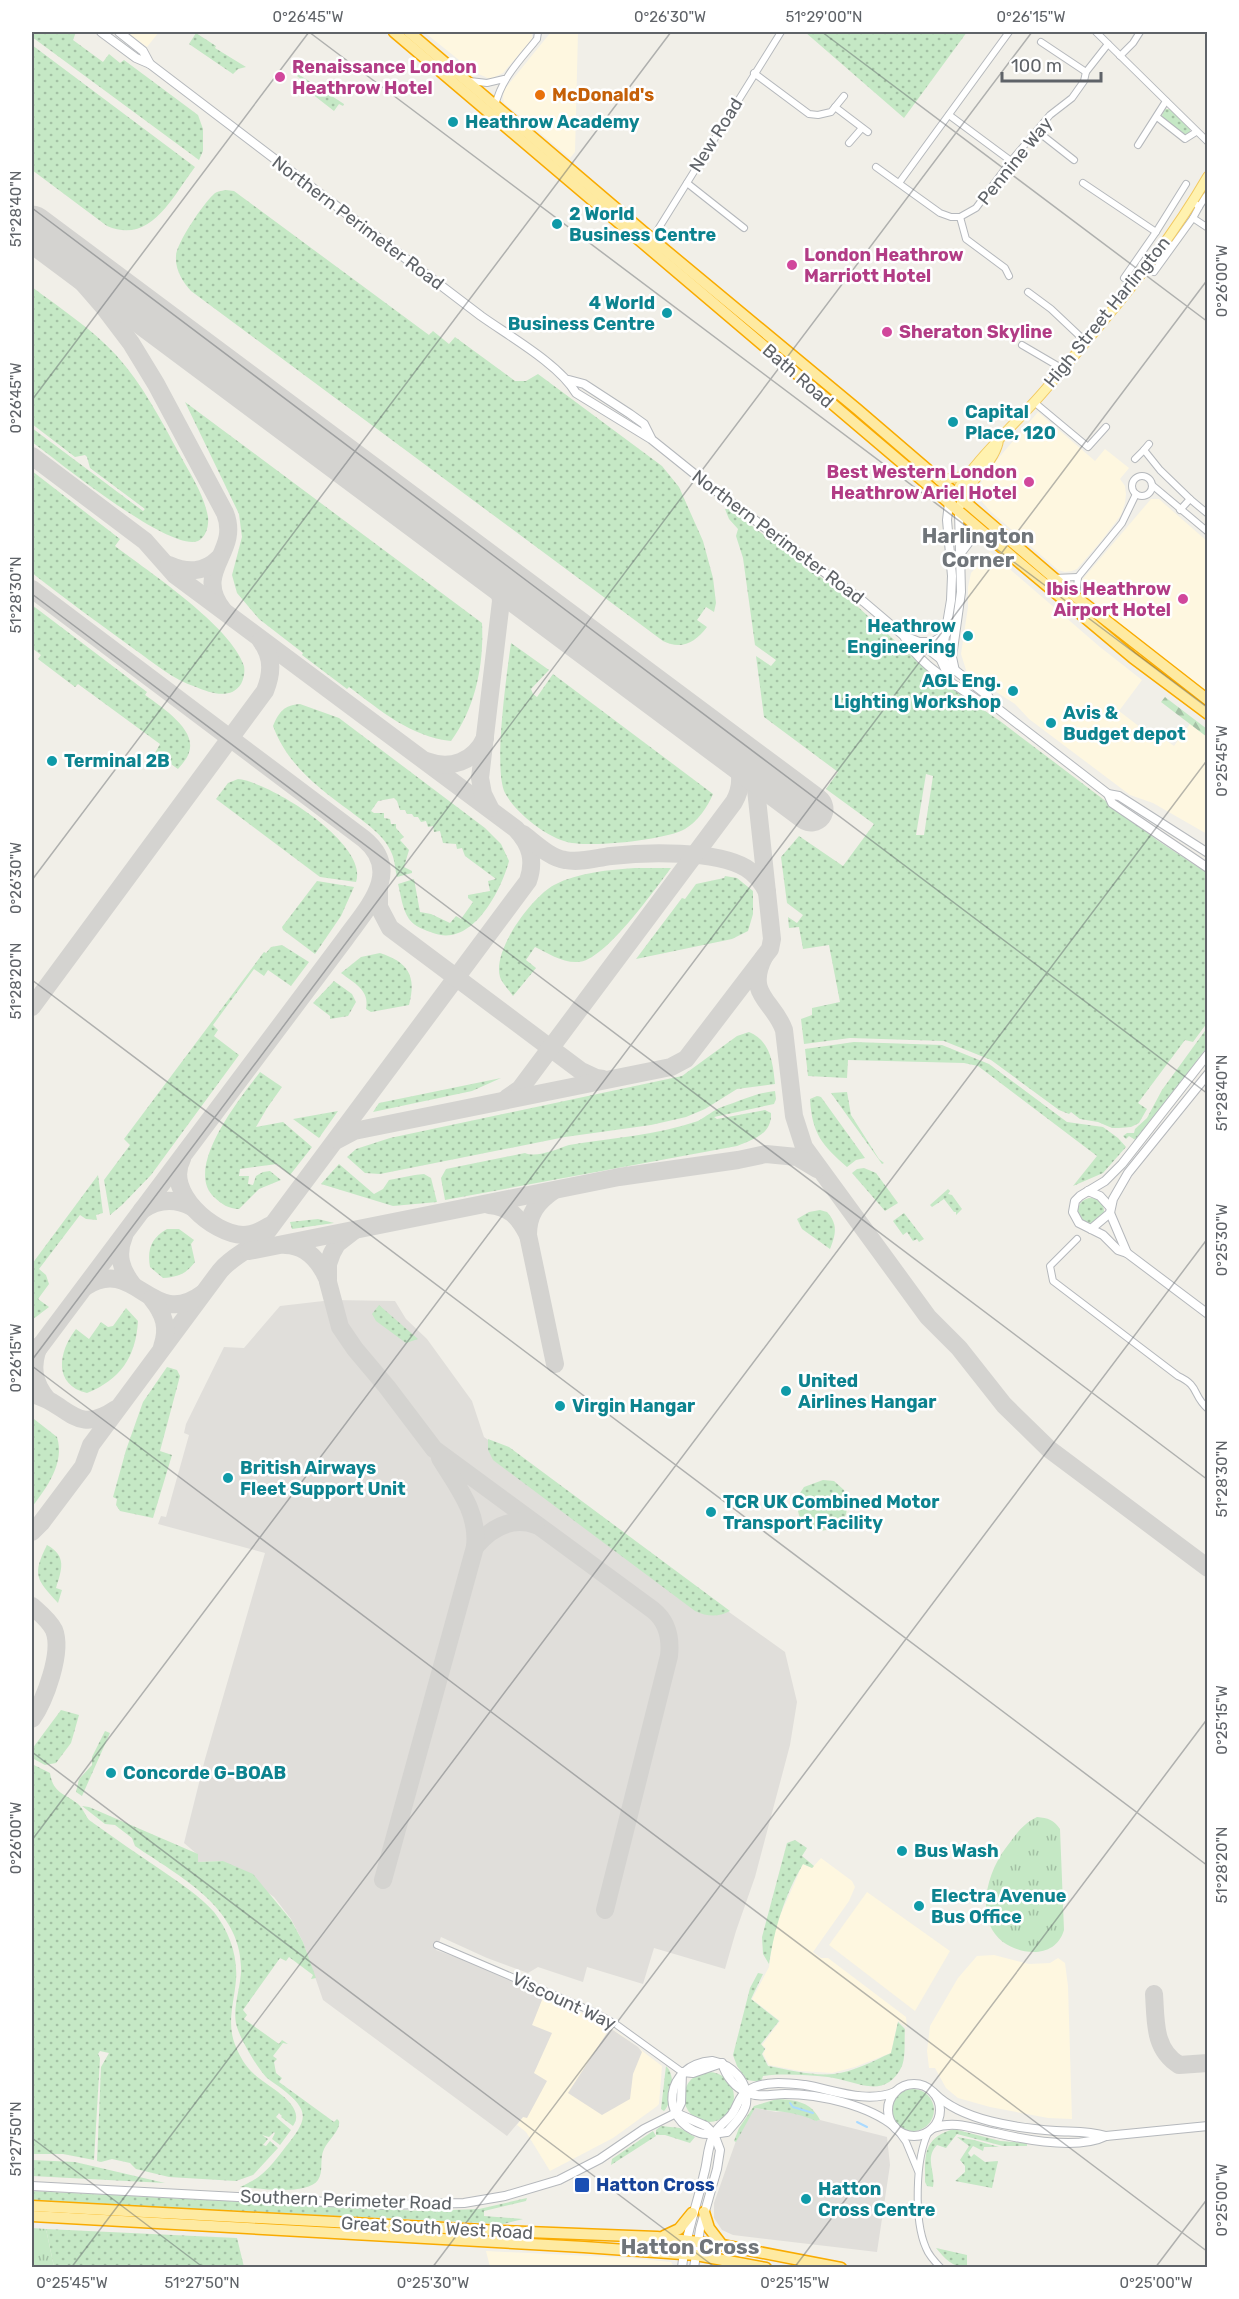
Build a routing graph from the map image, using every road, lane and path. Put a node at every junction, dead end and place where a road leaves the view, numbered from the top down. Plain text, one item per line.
1 (101, 32) edge
2 (118, 32) edge
3 (394, 32) edge
4 (409, 32) edge
5 (538, 32) edge
6 (781, 32) edge
7 (1009, 32) edge
8 (1096, 32) edge
9 (1140, 32) edge
10 (1041, 42) dead end
11 (1108, 44) junction
12 (1120, 56) junction
13 (150, 64) junction
14 (1086, 72) junction
15 (754, 74) junction
16 (504, 79) junction
17 (466, 81) junction
18 (844, 96) dead end
19 (1166, 101) junction
20 (495, 106) junction
21 (835, 107) junction
22 (949, 116) junction
23 (1156, 117) junction
24 (862, 128) junction
25 (1037, 131) junction
26 (868, 132) dead end
27 (1196, 132) junction
28 (1208, 142) edge
29 (849, 143) dead end
30 (1138, 145) dead end
31 (1074, 160) dead end
32 (1011, 161) junction
33 (876, 167) dead end
34 (1208, 176) edge
35 (687, 183) junction
36 (899, 183) junction
37 (1083, 183) dead end
38 (1186, 184) dead end
39 (1206, 196) dead end
40 (1174, 204) junction
41 (1196, 204) junction
42 (1185, 211) junction
43 (960, 217) junction
44 (1193, 218) junction
45 (744, 228) dead end
46 (1207, 231) edge
47 (1156, 232) junction
48 (652, 239) junction
49 (1148, 267) junction
50 (1009, 276) dead end
51 (1137, 279) junction
52 (1028, 292) dead end
53 (1086, 342) junction
54 (1022, 345) dead end
55 (1063, 369) junction
56 (569, 380) junction
57 (1034, 402) junction
58 (1106, 427) dead end
59 (651, 439) junction
60 (998, 443) junction
61 (1149, 444) dead end
62 (1144, 450) junction
63 (1135, 459) dead end
64 (969, 476) junction
65 (939, 480) junction
66 (1152, 485) junction
67 (1136, 494) junction
68 (956, 499) junction
69 (1190, 499) junction
70 (1180, 510) junction
71 (958, 511) junction
72 (1208, 514) edge
73 (1208, 532) edge
74 (988, 537) junction
75 (960, 554) junction
76 (1078, 577) junction
77 (1054, 578) junction
78 (1076, 597) junction
79 (946, 634) junction
80 (904, 636) junction
81 (919, 642) junction
82 (954, 644) junction
83 (941, 660) junction
84 (928, 665) junction
85 (955, 671) junction
86 (950, 680) junction
87 (1208, 700) edge
88 (993, 705) junction
89 (1208, 714) edge
90 (1108, 794) junction
91 (1208, 853) edge
92 (1208, 868) edge
93 (1208, 1054) edge
94 (1208, 1074) edge
95 (1088, 1191) junction
96 (1110, 1210) junction
97 (1091, 1229) junction
98 (1077, 1239) dead end
99 (1127, 1253) junction
100 (1208, 1314) edge
101 (1208, 1409) edge
102 (437, 1945) dead end
103 (682, 2072) junction
104 (745, 2092) junction
105 (895, 2092) junction
106 (934, 2093) junction
107 (676, 2113) junction
108 (1208, 2126) edge
109 (897, 2129) junction
110 (931, 2130) junction
111 (714, 2134) junction
112 (1106, 2136) junction
113 (918, 2171) junction
114 (32, 2186) edge
115 (32, 2206) edge
116 (704, 2212) junction
117 (692, 2213) junction
118 (32, 2216) edge
119 (686, 2236) junction
120 (657, 2237) junction
121 (698, 2238) junction
122 (722, 2245) junction
123 (683, 2254) junction
124 (695, 2262) edge
125 (805, 2264) edge
126 (682, 2268) edge
127 (766, 2268) edge
128 (840, 2268) edge
129 (940, 2268) edge

1 - 13 street, Northern Perimeter Road
2 - 13 street, Northern Perimeter Road
3 - 68 highway, Bath Road
4 - 17 highway, Bath Road
5 - 16 street
6 - 15 street, New Road
7 - 22 street
8 - 11 street
9 - 12 street
10 - 14 street
11 - 12 street
11 - 14 street, Pennine Way
12 - 19 street
13 - 56 street, Northern Perimeter Road
14 - 25 street, Pennine Way
15 - 21 street
15 - 35 street, New Road
16 - 17 street
16 - 20 street
17 - 20 highway, Bath Road
18 - 21 street
19 - 23 street
19 - 27 street
20 - 48 highway, Bath Road
21 - 24 street
22 - 32 street
22 - 36 street
23 - 27 street
23 - 30 street
24 - 26 street
24 - 29 street
25 - 31 street
25 - 32 street, Pennine Way
27 - 28 street
32 - 43 street, Pennine Way
33 - 36 street, Pennine Way
34 - 41 main road, High Street Harlington
35 - 45 street
35 - 48 street, New Road
36 - 43 street, Pennine Way
37 - 47 street
38 - 40 street
39 - 41 street
40 - 42 street
40 - 47 street
41 - 42 main road, High Street Harlington
41 - 44 street
42 - 49 main road, High Street Harlington
43 - 50 street
44 - 46 street
44 - 49 street
47 - 51 street
48 - 65 highway, Bath Road
49 - 51 main road, High Street Harlington
51 - 53 main road, High Street Harlington
52 - 53 street
53 - 55 main road, High Street Harlington
54 - 55 street
55 - 57 main road, High Street Harlington
56 - 59 street, Northern Perimeter Road
56 - 59 street, Northern Perimeter Road
57 - 58 street
57 - 60 main road, High Street Harlington
59 - 80 street, Northern Perimeter Road
60 - 64 main road, High Street Harlington
60 - 68 main road, High Street Harlington
61 - 62 street
62 - 63 street
62 - 69 street
64 - 65 main road
64 - 68 main road, High Street Harlington
65 - 68 highway, Bath Road
66 - 67 street
66 - 67 street
66 - 70 street
67 - 76 street
68 - 71 highway, Bath Road
68 - 77 highway, Bath Road
68 - 79 street
69 - 70 street
69 - 72 street
70 - 73 street
71 - 74 highway, Bath Road
71 - 75 street
74 - 75 street
74 - 89 highway, Bath Road
75 - 82 street
76 - 77 street
76 - 78 street
77 - 78 highway, Bath Road
78 - 87 highway, Bath Road
79 - 81 street
79 - 83 street
80 - 81 street, Northern Perimeter Road
80 - 84 street, Northern Perimeter Road
81 - 83 street, Northern Perimeter Road
82 - 83 street
82 - 85 street
83 - 84 street
83 - 85 street, Northern Perimeter Road
83 - 86 street
84 - 86 street, Northern Perimeter Road
85 - 88 street, Northern Perimeter Road
86 - 88 street, Northern Perimeter Road
88 - 90 street, Northern Perimeter Road
90 - 91 street, Northern Perimeter Road
90 - 92 street, Northern Perimeter Road
93 - 95 street
94 - 96 street
95 - 96 street
95 - 97 street
96 - 97 street
96 - 99 street
97 - 99 street
98 - 101 street
99 - 100 street
102 - 103 street, Viscount Way
103 - 104 street
103 - 107 street
104 - 105 street
104 - 109 street
104 - 111 street
105 - 106 street
105 - 109 street
106 - 110 street
106 - 112 street
107 - 111 street
107 - 114 street, Southern Perimeter Road
108 - 112 street
109 - 110 street
109 - 113 street
110 - 112 street
110 - 113 street
111 - 116 street
111 - 117 street
113 - 129 street
115 - 120 highway, Great South West Road
116 - 121 street
116 - 122 highway
117 - 119 street
117 - 120 highway
118 - 123 highway, Great South West Road
119 - 120 highway, Great South West Road
119 - 121 highway, Great South West Road
119 - 123 street
121 - 122 highway, Great South West Road
121 - 124 street
122 - 125 highway, Great South West Road
123 - 124 highway, Great South West Road
123 - 126 street
124 - 127 highway, Great South West Road
125 - 128 highway, Great South West Road

